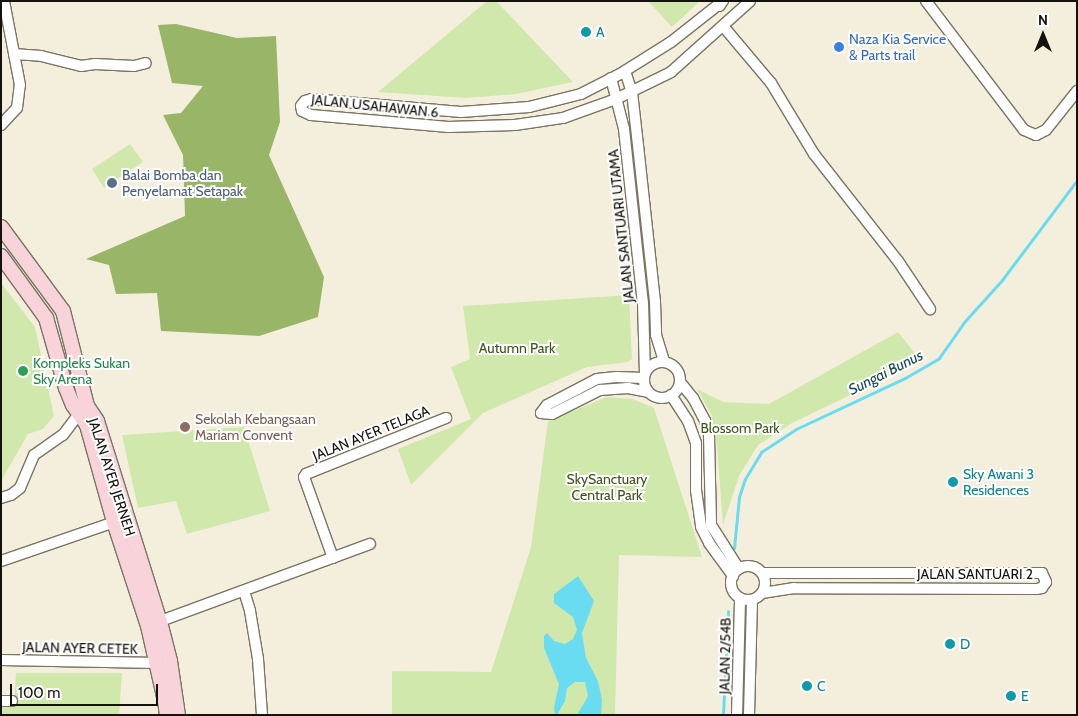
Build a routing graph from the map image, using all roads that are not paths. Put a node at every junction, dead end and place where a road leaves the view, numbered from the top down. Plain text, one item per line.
1 (4, 1) edge
2 (750, 1) edge
3 (926, 1) edge
4 (721, 3) edge
5 (723, 26) junction
6 (14, 54) junction
7 (146, 63) dead end
8 (625, 70) junction
9 (611, 78) junction
10 (1077, 91) edge
11 (632, 92) junction
12 (616, 99) junction
13 (1, 125) edge
14 (1, 226) edge
15 (1, 256) edge
16 (653, 278) junction
17 (640, 280) junction
18 (930, 310) dead end
19 (664, 362) junction
20 (644, 376) junction
21 (680, 382) junction
22 (648, 392) junction
23 (672, 395) junction
24 (79, 414) junction
25 (446, 418) dead end
26 (1, 498) edge
27 (114, 522) junction
28 (370, 544) dead end
29 (334, 558) junction
30 (1, 561) edge
31 (736, 572) junction
32 (763, 573) junction
33 (244, 591) junction
34 (763, 593) junction
35 (740, 598) junction
36 (752, 600) junction
37 (154, 624) junction
38 (1, 660) edge
39 (158, 663) junction
40 (166, 715) edge
41 (178, 715) edge
42 (262, 715) edge
43 (738, 715) edge
44 (749, 715) edge

1 - 6 street
2 - 5 street, JALAN USAHAWAN 6
3 - 10 street
4 - 8 street, JALAN USAHAWAN 6
5 - 11 street, JALAN USAHAWAN 6
5 - 18 street
6 - 7 street
6 - 13 street
8 - 9 street, JALAN USAHAWAN 6
8 - 11 street, JALAN SANTUARI UTAMA
9 - 12 street, JALAN SANTUARI UTAMA
9 - 12 street, JALAN USAHAWAN 6
11 - 12 street, JALAN USAHAWAN 6
11 - 16 street, JALAN SANTUARI UTAMA
12 - 17 street, JALAN SANTUARI UTAMA
14 - 37 main road, JALAN AYER JERNEH
15 - 24 main road, JALAN AYER JERNEH
16 - 17 street
16 - 19 street, JALAN SANTUARI UTAMA
17 - 20 street, JALAN SANTUARI UTAMA
19 - 20 street
19 - 21 street
20 - 22 street
20 - 22 street
21 - 23 street
21 - 31 street
22 - 23 street
23 - 31 street
24 - 26 street
24 - 27 main road, JALAN AYER JERNEH
25 - 29 street, JALAN AYER TELAGA
27 - 30 street
27 - 37 main road, JALAN AYER JERNEH
28 - 29 street
29 - 33 street
31 - 32 street
31 - 35 street
32 - 34 street
32 - 34 street, JALAN SANTUARI 2
33 - 37 street
33 - 42 street
34 - 36 street
35 - 36 street
35 - 43 street, JALAN 2/54B
36 - 44 street, JALAN 2/54B
37 - 39 main road, JALAN AYER JERNEH
37 - 41 main road, JALAN AYER JERNEH
38 - 39 street, JALAN AYER CETEK
39 - 40 main road, JALAN AYER JERNEH

